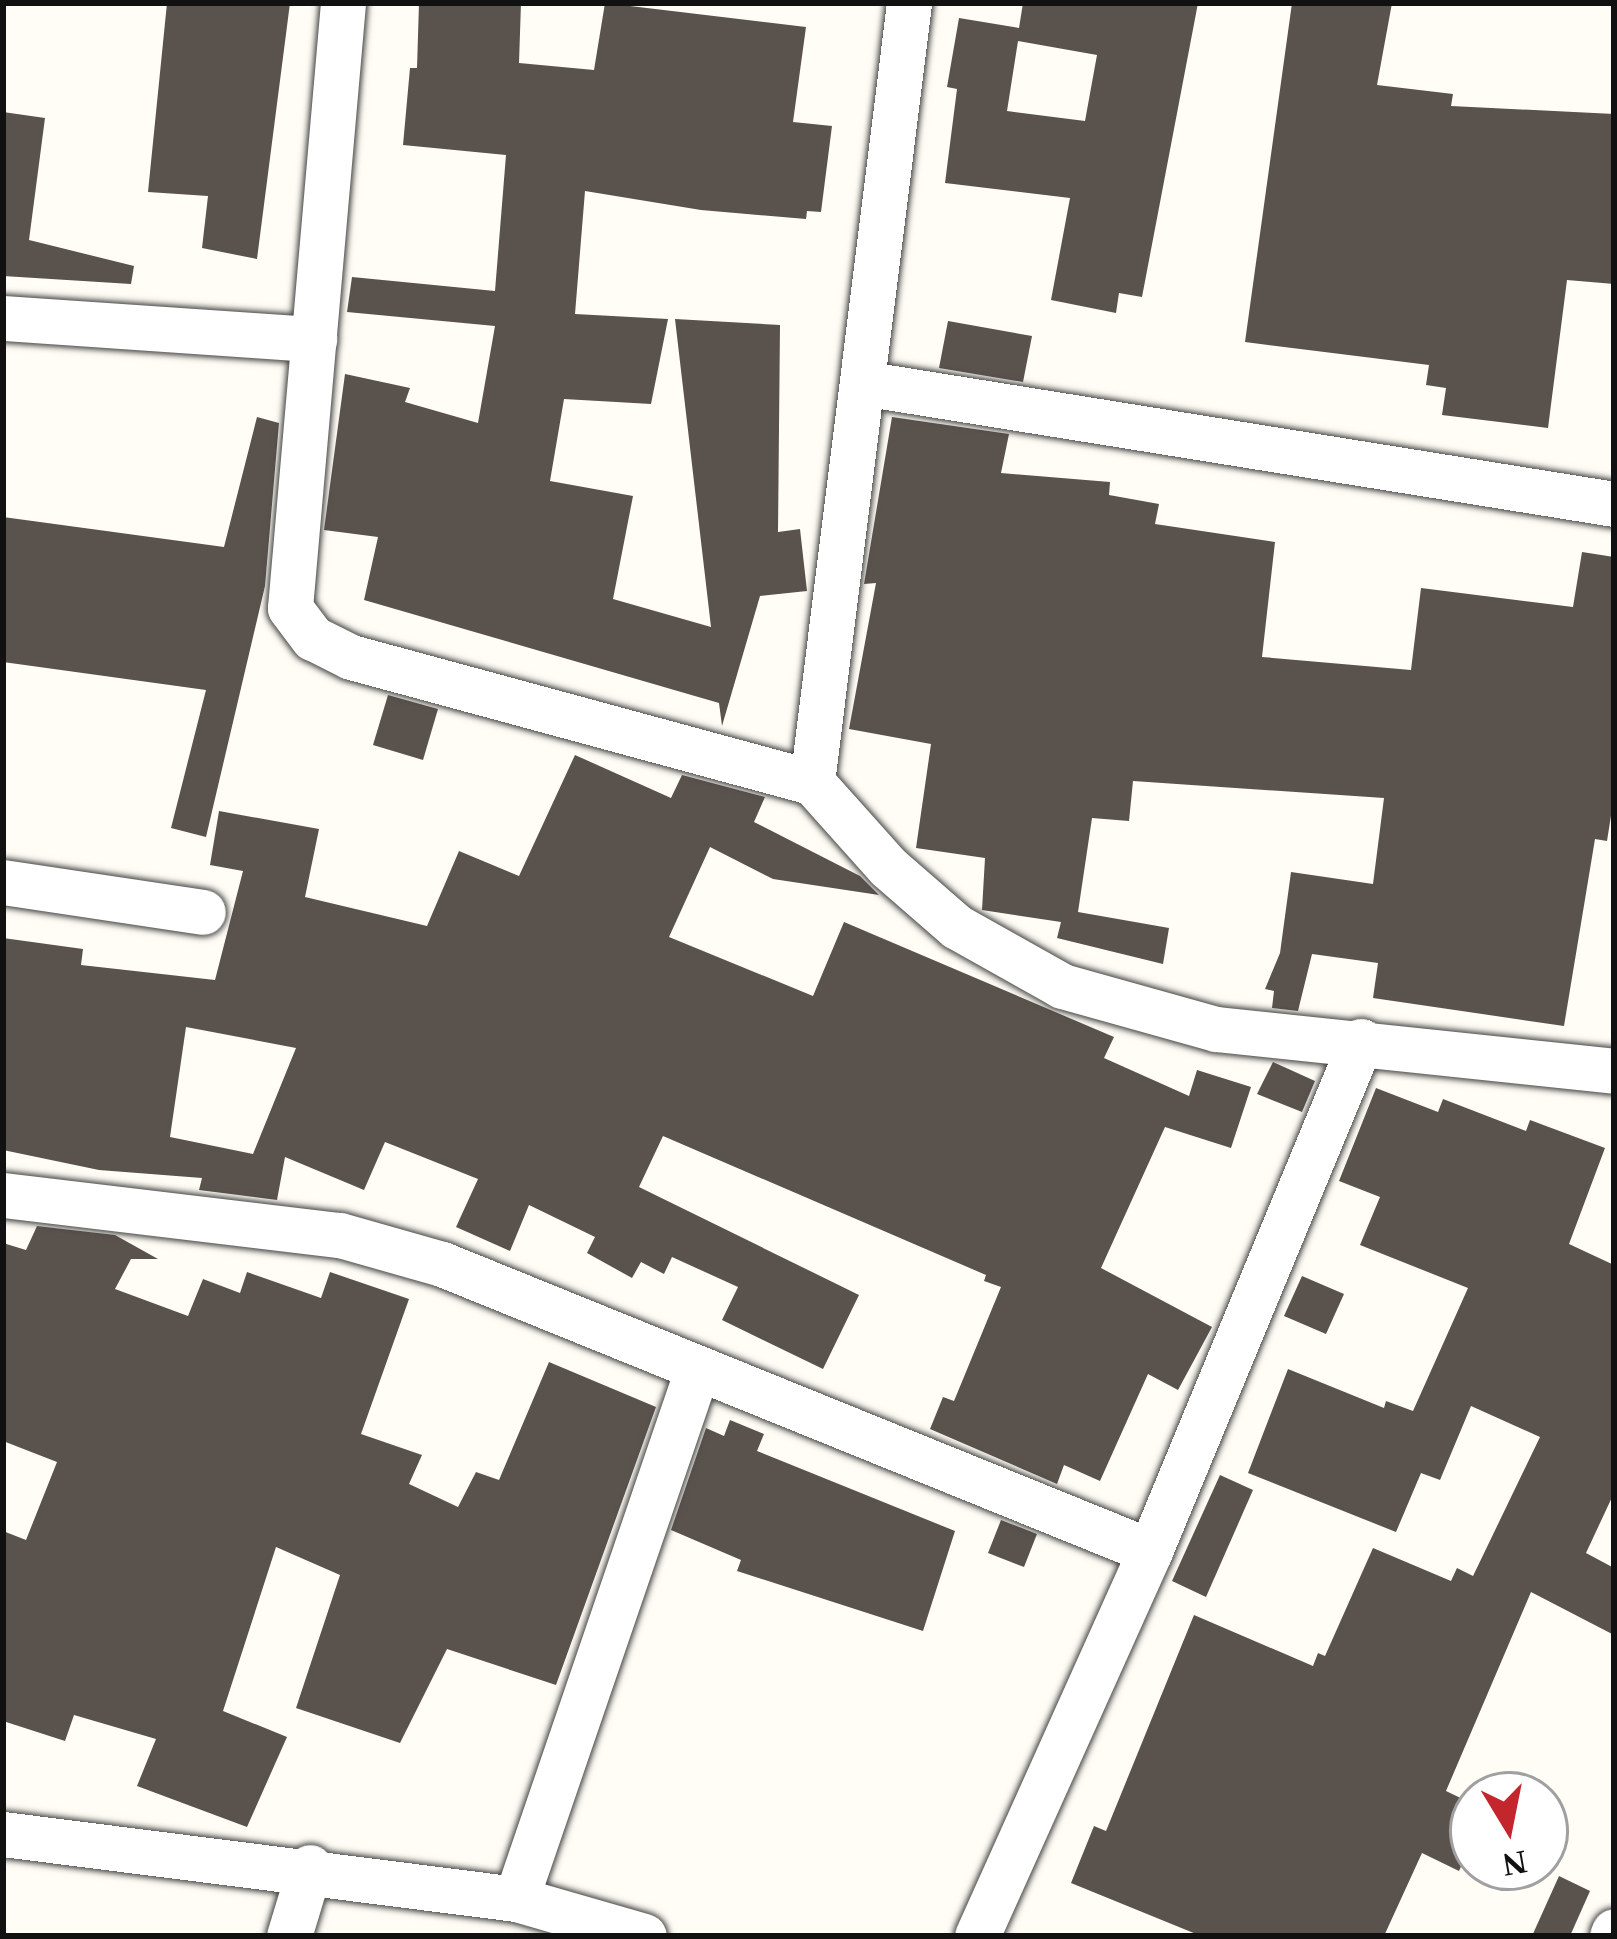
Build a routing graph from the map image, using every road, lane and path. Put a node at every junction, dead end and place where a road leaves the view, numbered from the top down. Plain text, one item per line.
1 (344, 3) edge
2 (909, 3) edge
3 (3, 318) edge
4 (314, 339) junction
5 (862, 383) junction
6 (1614, 504) edge
7 (812, 782) junction
8 (3, 882) edge
9 (203, 912) dead end
10 (1361, 1041) junction
11 (1614, 1071) edge
12 (3, 1195) edge
13 (696, 1372) junction
14 (1150, 1551) junction
15 (3, 1834) edge
16 (310, 1868) junction
17 (516, 1899) junction
18 (289, 1936) edge
19 (644, 1936) edge
20 (977, 1936) edge

1 - 4 street
2 - 5 street
3 - 4 street
4 - 7 street
5 - 6 street
5 - 7 street
7 - 10 street
8 - 9 street
10 - 11 street
10 - 14 street
12 - 13 street
13 - 14 street
13 - 17 street
14 - 20 street
15 - 16 street
16 - 17 street
16 - 18 street
17 - 19 street

